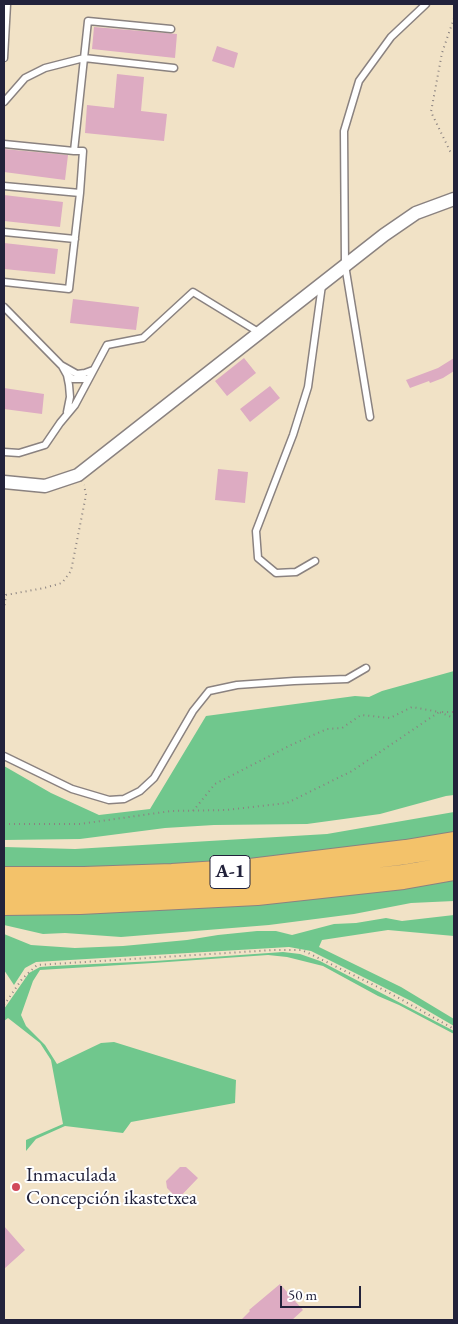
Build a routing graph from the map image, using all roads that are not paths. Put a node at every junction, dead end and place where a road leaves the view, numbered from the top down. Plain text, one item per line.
1 (7, 4) edge
2 (426, 4) edge
3 (171, 29) dead end
4 (4, 58) edge
5 (84, 58) junction
6 (174, 68) dead end
7 (4, 102) edge
8 (4, 144) edge
9 (74, 151) junction
10 (4, 186) edge
11 (80, 193) junction
12 (454, 199) edge
13 (4, 232) edge
14 (75, 240) junction
15 (345, 265) junction
16 (4, 282) edge
17 (322, 284) junction
18 (4, 307) edge
19 (260, 333) junction
20 (61, 365) junction
21 (94, 369) junction
22 (67, 376) junction
23 (88, 379) junction
24 (66, 416) junction
25 (370, 417) dead end
26 (4, 452) edge
27 (4, 482) edge
28 (315, 561) dead end
29 (366, 668) dead end
30 (4, 756) edge
31 (454, 844) edge
32 (454, 868) edge
33 (4, 879) edge
34 (4, 902) edge

1 - 4 lane
2 - 15 lane
3 - 5 lane
5 - 6 lane
5 - 7 lane
5 - 9 lane
8 - 9 lane
9 - 11 lane
10 - 11 lane
11 - 14 lane
12 - 15 street
13 - 14 lane
14 - 16 lane
15 - 17 street
15 - 25 lane
17 - 19 street
17 - 28 lane
18 - 20 lane
19 - 21 lane
19 - 27 street
20 - 21 lane
20 - 22 lane
21 - 23 lane
22 - 23 lane
22 - 24 lane
23 - 24 lane
24 - 26 lane
29 - 30 lane
31 - 33 highway, A-1
32 - 34 highway, A-1

